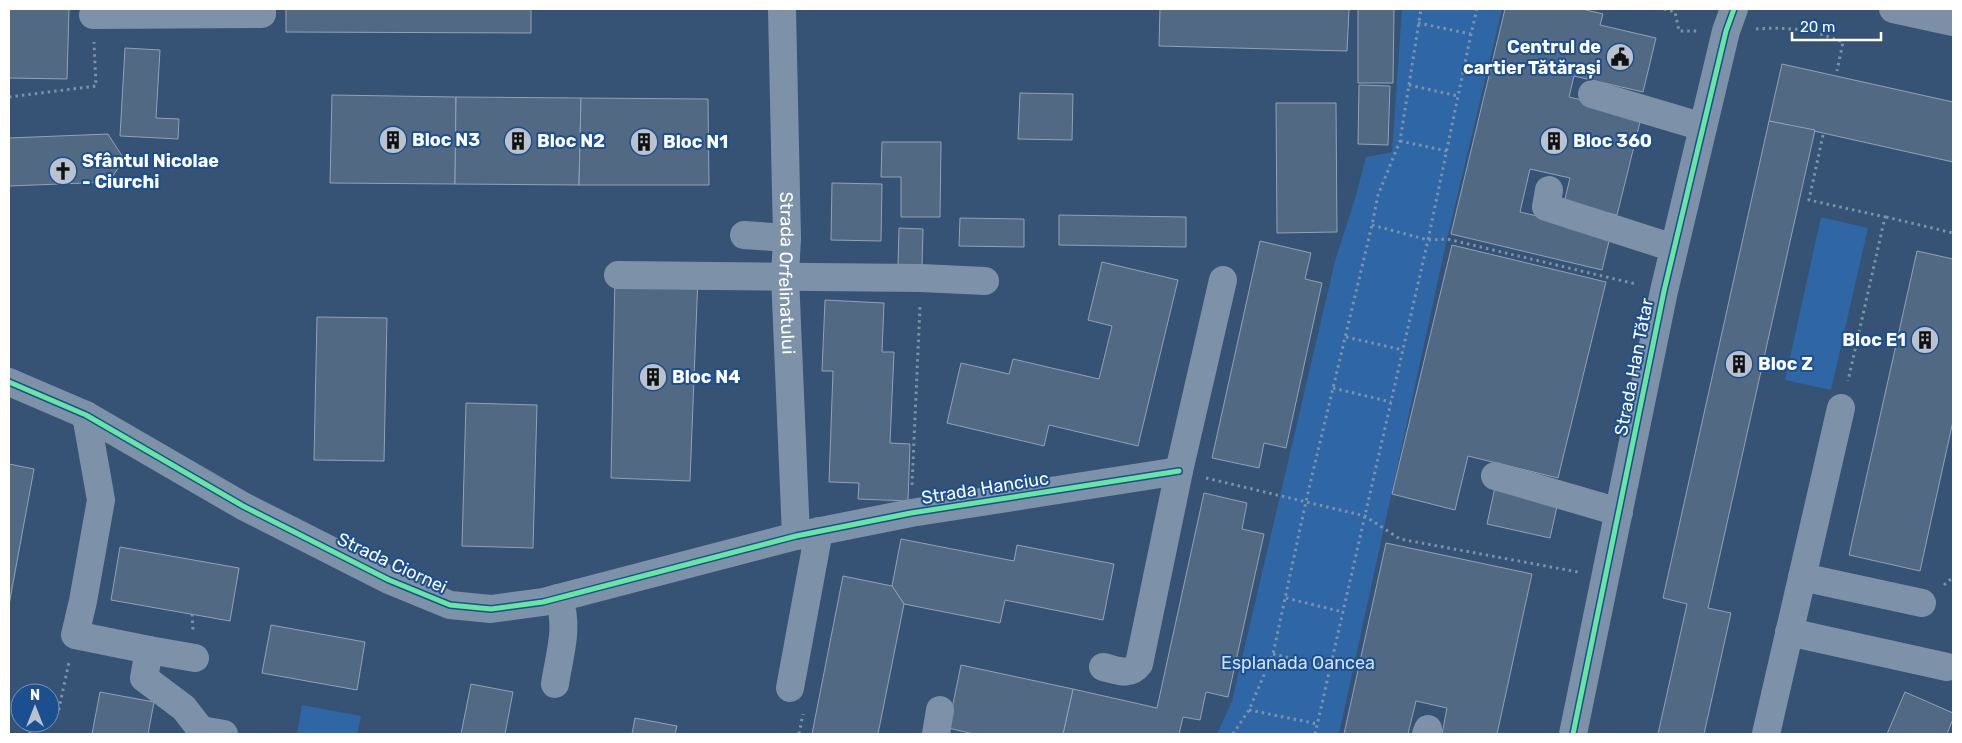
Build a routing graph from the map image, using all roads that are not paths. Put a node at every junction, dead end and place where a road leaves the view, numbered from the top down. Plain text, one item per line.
1 (262, 9) edge
2 (782, 9) edge
3 (1734, 9) edge
4 (1893, 9) edge
5 (93, 15) road end
6 (1953, 22) edge
7 (1592, 94) dead end
8 (1703, 128) junction
9 (1549, 190) dead end
10 (744, 235) dead end
11 (787, 238) junction
12 (1674, 248) junction
13 (618, 275) dead end
14 (786, 276) junction
15 (1223, 280) dead end
16 (985, 281) dead end
17 (9, 382) edge
18 (1841, 408) road end
19 (86, 415) junction
20 (1179, 472) junction
21 (1495, 476) dead end
22 (1620, 512) junction
23 (808, 534) junction
24 (1802, 577) junction
25 (558, 598) junction
26 (1922, 603) dead end
27 (1789, 632) junction
28 (149, 650) junction
29 (195, 658) dead end
30 (1103, 667) dead end
31 (1947, 667) dead end
32 (555, 684) dead end
33 (790, 688) dead end
34 (224, 734) edge
35 (1573, 734) edge
36 (1766, 734) edge

1 - 5 street
2 - 11 street, Strada Orfelinatului
3 - 8 street, Strada Han Tătar
4 - 6 main road
7 - 8 street
8 - 12 street, Strada Han Tătar
9 - 12 street
10 - 11 street
11 - 14 street, Strada Orfelinatului
12 - 22 street, Strada Han Tătar
13 - 14 street
14 - 16 street
14 - 23 street, Strada Orfelinatului
15 - 20 street
17 - 19 street, Strada Ciornei
18 - 24 street
19 - 25 street, Strada Ciornei
19 - 28 street
20 - 23 street, Strada Hanciuc
20 - 30 street
21 - 22 street
22 - 35 street, Strada Han Tătar
23 - 25 street, Strada Ciornei
23 - 33 street, Strada Orfelinatului
24 - 26 street
24 - 27 street
25 - 32 street
27 - 31 street
27 - 36 street
28 - 29 street
28 - 34 street

